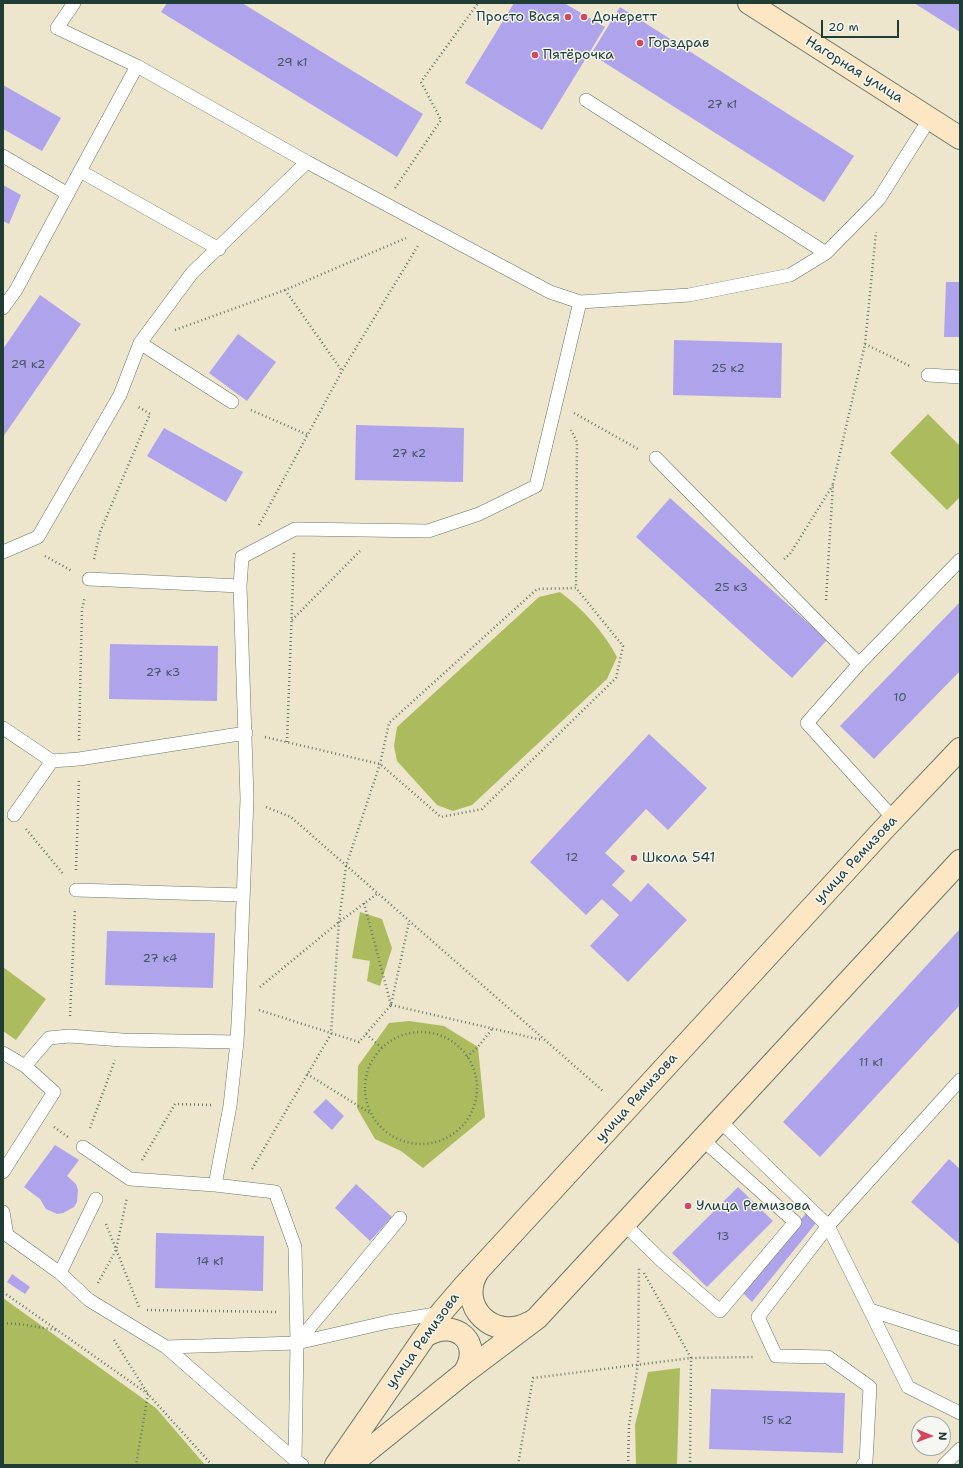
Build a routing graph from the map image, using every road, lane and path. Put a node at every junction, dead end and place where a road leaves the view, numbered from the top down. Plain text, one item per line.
1 (74, 3) edge
2 (478, 3) edge
3 (749, 3) edge
4 (137, 66) junction
5 (586, 100) dead end
6 (930, 118) junction
7 (960, 136) edge
8 (3, 156) edge
9 (307, 162) junction
10 (80, 171) junction
11 (68, 194) junction
12 (879, 200) junction
13 (385, 203) junction
14 (429, 229) junction
15 (219, 248) junction
16 (826, 253) junction
17 (10, 290) edge
18 (285, 290) junction
19 (580, 302) junction
20 (3, 308) edge
21 (140, 343) junction
22 (865, 344) junction
23 (342, 371) junction
24 (928, 375) joint
25 (960, 377) edge
26 (120, 395) junction
27 (232, 402) joint
28 (556, 403) junction
29 (308, 435) junction
30 (656, 458) joint
31 (833, 484) junction
32 (295, 529) junction
33 (380, 531) junction
34 (21, 544) junction
35 (3, 552) edge
36 (790, 554) dead end
37 (242, 557) junction
38 (960, 560) edge
39 (89, 579) junction
40 (240, 586) junction
41 (576, 588) junction
42 (292, 620) junction
43 (824, 629) junction
44 (859, 664) junction
45 (3, 728) edge
46 (246, 733) junction
47 (287, 742) junction
48 (960, 749) edge
49 (79, 759) junction
50 (52, 761) junction
51 (380, 764) junction
52 (247, 799) junction
53 (14, 815) joint
54 (894, 818) junction
55 (960, 861) edge
56 (346, 866) junction
57 (76, 890) junction
58 (377, 894) junction
59 (243, 895) junction
60 (364, 904) junction
61 (339, 922) junction
62 (409, 922) junction
63 (239, 1004) junction
64 (391, 1005) junction
65 (492, 1029) junction
66 (331, 1034) junction
67 (366, 1034) junction
68 (70, 1036) junction
69 (122, 1040) junction
70 (542, 1040) junction
71 (237, 1042) junction
72 (382, 1048) junction
73 (3, 1053) edge
74 (467, 1056) junction
75 (25, 1066) junction
76 (307, 1074) junction
77 (960, 1080) edge
78 (603, 1092) dead end
79 (370, 1113) junction
80 (39, 1117) junction
81 (720, 1121) junction
82 (703, 1140) junction
83 (83, 1147) junction
84 (3, 1172) edge
85 (215, 1185) junction
86 (240, 1188) junction
87 (96, 1199) joint
88 (3, 1212) edge
89 (400, 1218) dead end
90 (624, 1224) junction
91 (828, 1226) junction
92 (481, 1267) junction
93 (60, 1273) junction
94 (3, 1292) edge
95 (870, 1310) junction
96 (296, 1312) junction
97 (441, 1313) junction
98 (537, 1318) junction
99 (3, 1323) edge
100 (57, 1331) junction
101 (110, 1333) dead end
102 (425, 1336) junction
103 (960, 1340) edge
104 (297, 1343) junction
105 (166, 1347) junction
106 (776, 1356) junction
107 (691, 1358) junction
108 (638, 1363) junction
109 (464, 1374) junction
110 (148, 1394) junction
111 (960, 1413) edge
112 (960, 1449) edge
113 (299, 1462) edge
114 (865, 1464) edge
115 (136, 1465) edge
116 (212, 1465) edge
117 (336, 1465) edge
118 (350, 1465) edge
119 (518, 1465) edge
120 (628, 1465) edge
121 (690, 1465) edge
122 (944, 1465) edge

1 - 4 lane
2 - 13 path
3 - 6 street, Нагорная улица
4 - 9 lane
4 - 10 lane
5 - 16 lane
6 - 7 street, Нагорная улица
6 - 12 lane
8 - 11 lane
9 - 13 lane
9 - 15 lane
10 - 11 lane
10 - 15 lane
11 - 17 lane
12 - 16 lane
12 - 22 path
13 - 14 lane
14 - 18 path
14 - 19 lane
14 - 23 path
15 - 21 lane
16 - 19 lane
17 - 20 lane
18 - 21 path
18 - 23 path
19 - 28 lane
21 - 26 lane
21 - 27 lane
22 - 24 path
22 - 31 path
23 - 29 path
24 - 25 lane
26 - 34 lane
26 - 39 path
27 - 29 path
28 - 30 path
28 - 33 lane
28 - 41 path
29 - 37 path
30 - 43 lane
31 - 36 path
31 - 43 path
32 - 33 lane
32 - 37 lane
32 - 42 path
33 - 42 path
34 - 35 lane
34 - 39 path
37 - 40 lane
38 - 44 lane
39 - 40 lane
39 - 49 path
40 - 46 lane
41 - 51 path
41 - 51 path
42 - 47 path
43 - 44 lane
44 - 54 lane
45 - 50 lane
46 - 47 path
46 - 49 lane
46 - 52 lane
47 - 51 path
48 - 54 street, улица Ремизова
49 - 50 lane
49 - 57 path
50 - 53 lane
51 - 56 path
52 - 56 path
52 - 59 lane
53 - 57 path
54 - 92 street, улица Ремизова
55 - 81 street
56 - 58 path
56 - 61 path
57 - 59 lane
57 - 68 path
58 - 60 path
58 - 62 path
59 - 63 lane
60 - 61 path
60 - 64 path
61 - 63 path
61 - 66 path
62 - 64 path
62 - 70 path
63 - 66 path
63 - 71 lane
64 - 65 path
64 - 67 path
65 - 70 path
65 - 74 path
66 - 67 path
66 - 76 path
67 - 72 path
68 - 69 lane
68 - 75 lane
69 - 71 lane
69 - 83 path
70 - 78 path
71 - 85 lane
72 - 74 path
72 - 79 path
73 - 75 lane
74 - 79 path
75 - 80 lane
76 - 79 path
76 - 86 path
77 - 91 lane
80 - 83 path
80 - 84 lane
81 - 82 street
81 - 91 lane
82 - 90 street
82 - 90 lane
83 - 85 lane
85 - 86 lane
86 - 96 lane
87 - 93 lane
87 - 96 path
88 - 93 lane
89 - 104 lane
90 - 98 street
91 - 95 lane
91 - 106 lane
92 - 97 street, улица Ремизова
92 - 98 street
93 - 105 lane
94 - 100 path
95 - 103 lane
95 - 111 lane
96 - 104 lane
97 - 102 street, улица Ремизова
97 - 104 lane
98 - 109 street
99 - 100 path
100 - 110 path
101 - 110 path
102 - 109 street
102 - 117 street, улица Ремизова
104 - 105 lane
104 - 113 lane
105 - 113 lane
106 - 107 path
106 - 114 lane
107 - 108 path
107 - 108 path
107 - 121 path
108 - 119 path
108 - 120 path
109 - 118 street
110 - 115 path
110 - 116 path
112 - 122 lane

